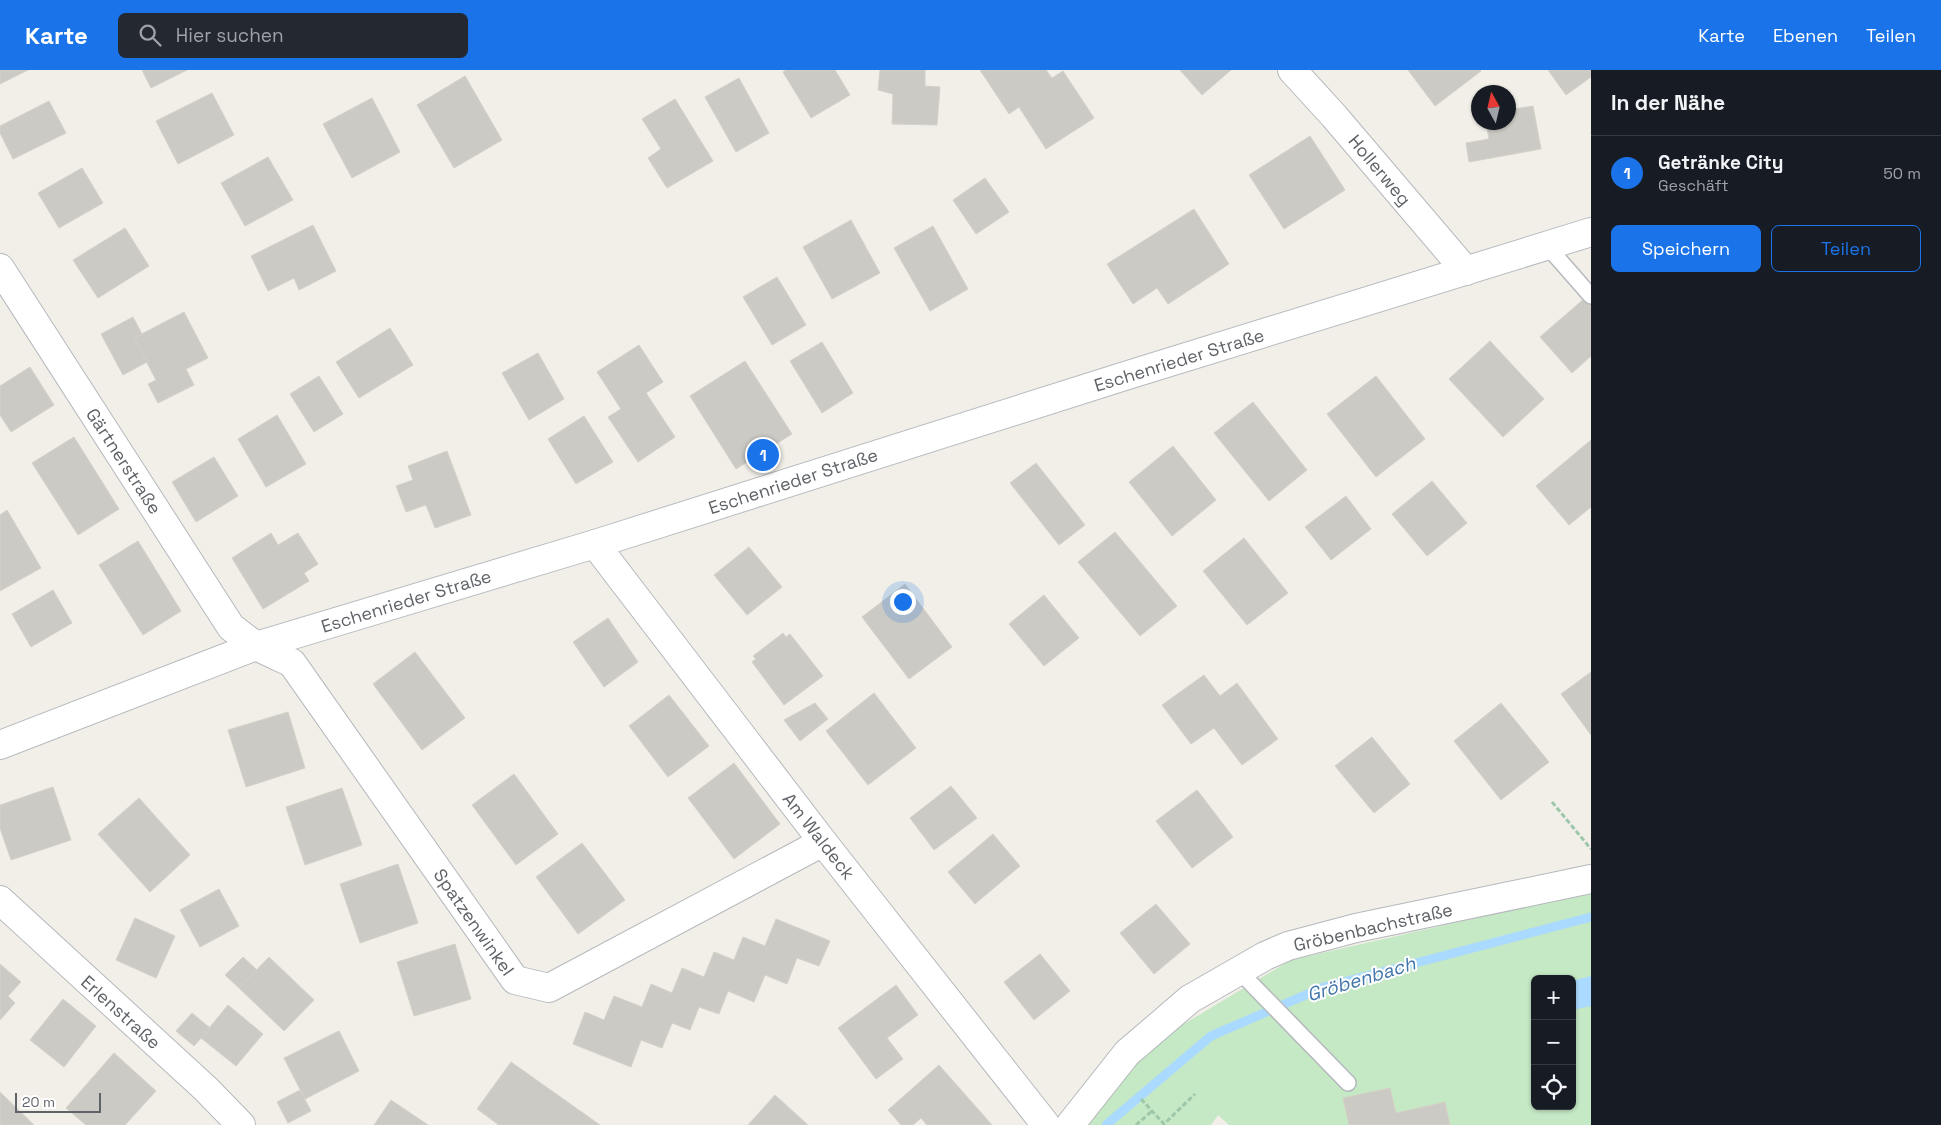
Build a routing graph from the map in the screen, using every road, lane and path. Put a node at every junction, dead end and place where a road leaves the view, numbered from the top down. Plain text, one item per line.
1 (1292, 70) edge
2 (1591, 232) edge
3 (1546, 246) junction
4 (0, 268) edge
5 (1466, 271) junction
6 (1591, 296) edge
7 (595, 544) junction
8 (256, 646) junction
9 (0, 745) edge
10 (1552, 802) dead end
11 (823, 842) junction
12 (1591, 849) edge
13 (1591, 878) edge
14 (0, 900) edge
15 (1239, 971) junction
16 (1348, 1083) dead end
17 (1195, 1094) dead end
18 (1141, 1099) dead end
19 (1152, 1111) junction
20 (241, 1125) edge
21 (1046, 1125) edge
22 (1070, 1125) edge
23 (1136, 1125) edge

1 - 5 street, Hollerweg
2 - 3 street, Eschenrieder Straße
3 - 5 street, Eschenrieder Straße
3 - 6 lane
4 - 8 street, Gärtnerstraße
5 - 7 street, Eschenrieder Straße
7 - 8 street, Eschenrieder Straße
7 - 11 street, Am Waldeck
8 - 9 street, Eschenrieder Straße
8 - 11 street, Spatzenwinkel
10 - 12 path
11 - 21 street, Am Waldeck
13 - 15 street, Gröbenbachstraße
14 - 20 street, Erlenstraße
15 - 16 lane
15 - 22 street, Gröbenbachstraße
17 - 19 path
18 - 19 path
19 - 23 path

